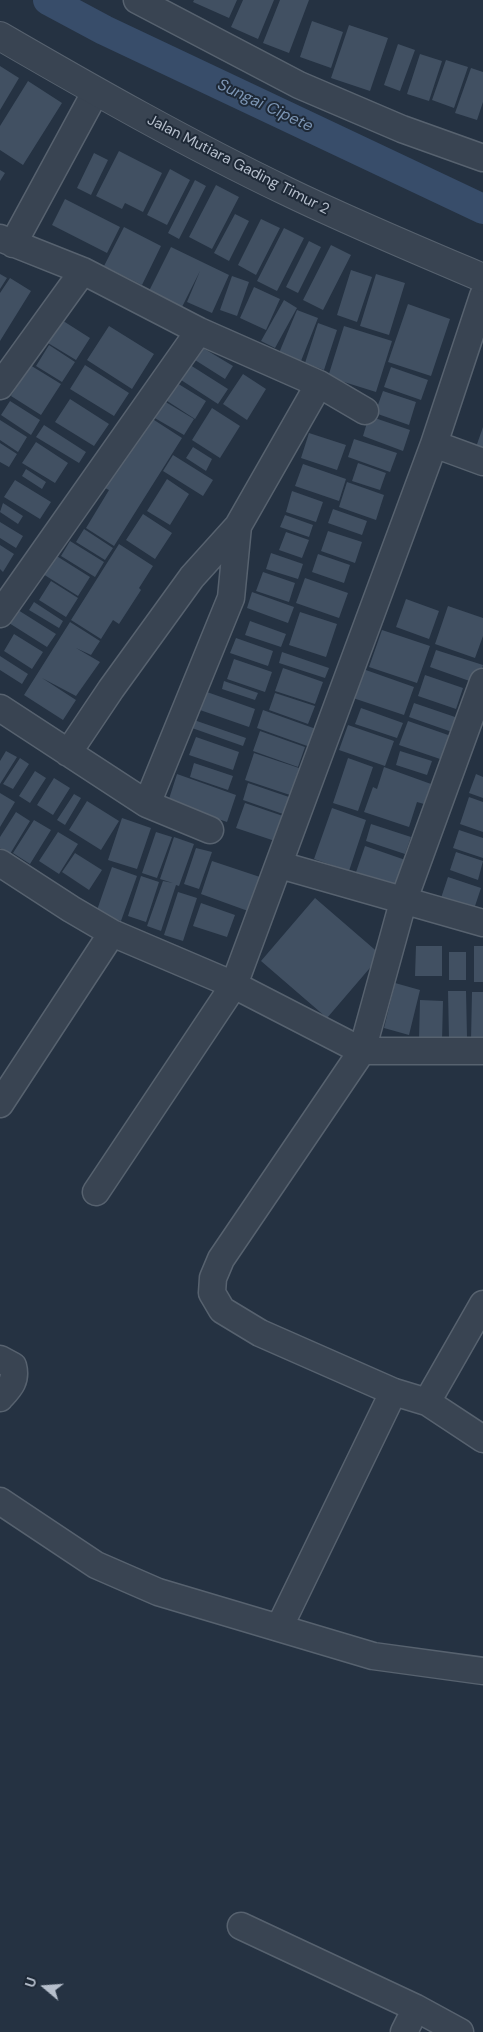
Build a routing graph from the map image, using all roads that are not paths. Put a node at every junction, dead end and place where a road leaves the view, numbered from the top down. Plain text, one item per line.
1 (137, 0) edge
2 (0, 36) edge
3 (96, 91) junction
4 (480, 151) edge
5 (7, 241) edge
6 (83, 271) junction
7 (483, 278) edge
8 (483, 296) edge
9 (199, 331) junction
10 (319, 384) junction
11 (0, 386) edge
12 (364, 411) dead end
13 (434, 444) junction
14 (483, 462) edge
15 (238, 526) junction
16 (0, 614) edge
17 (483, 682) edge
18 (0, 708) edge
19 (68, 753) junction
20 (146, 804) junction
21 (210, 830) dead end
22 (280, 865) junction
23 (3, 870) edge
24 (403, 902) junction
25 (483, 923) edge
26 (112, 933) junction
27 (234, 985) junction
28 (362, 1051) junction
29 (483, 1051) edge
30 (0, 1104) edge
31 (96, 1192) dead end
32 (483, 1304) edge
33 (0, 1359) edge
34 (0, 1398) edge
35 (427, 1402) junction
36 (388, 1403) dead end
37 (483, 1439) edge
38 (0, 1501) edge
39 (279, 1628) junction
40 (483, 1672) edge
41 (241, 1926) dead end
42 (416, 2008) junction
43 (404, 2032) edge
44 (460, 2032) edge

1 - 4 street
2 - 3 street, Jalan Mutiara Gading Timur 2
3 - 5 street
3 - 7 street, Jalan Mutiara Gading Timur 2
5 - 6 street
6 - 9 street
6 - 11 street
8 - 13 street
9 - 10 street
9 - 16 street
10 - 12 street
10 - 15 street
13 - 14 street
13 - 22 street
15 - 19 street
15 - 20 street
17 - 24 street
18 - 19 street
19 - 20 street
20 - 21 street
22 - 24 street
22 - 27 street
23 - 26 street
24 - 25 street
24 - 28 street
26 - 27 street
26 - 30 street
27 - 28 street
27 - 31 street
28 - 29 street
28 - 35 street
32 - 35 street
33 - 34 street
35 - 37 street
36 - 39 street
38 - 39 street
39 - 40 street
41 - 42 street
42 - 43 street
42 - 44 street

